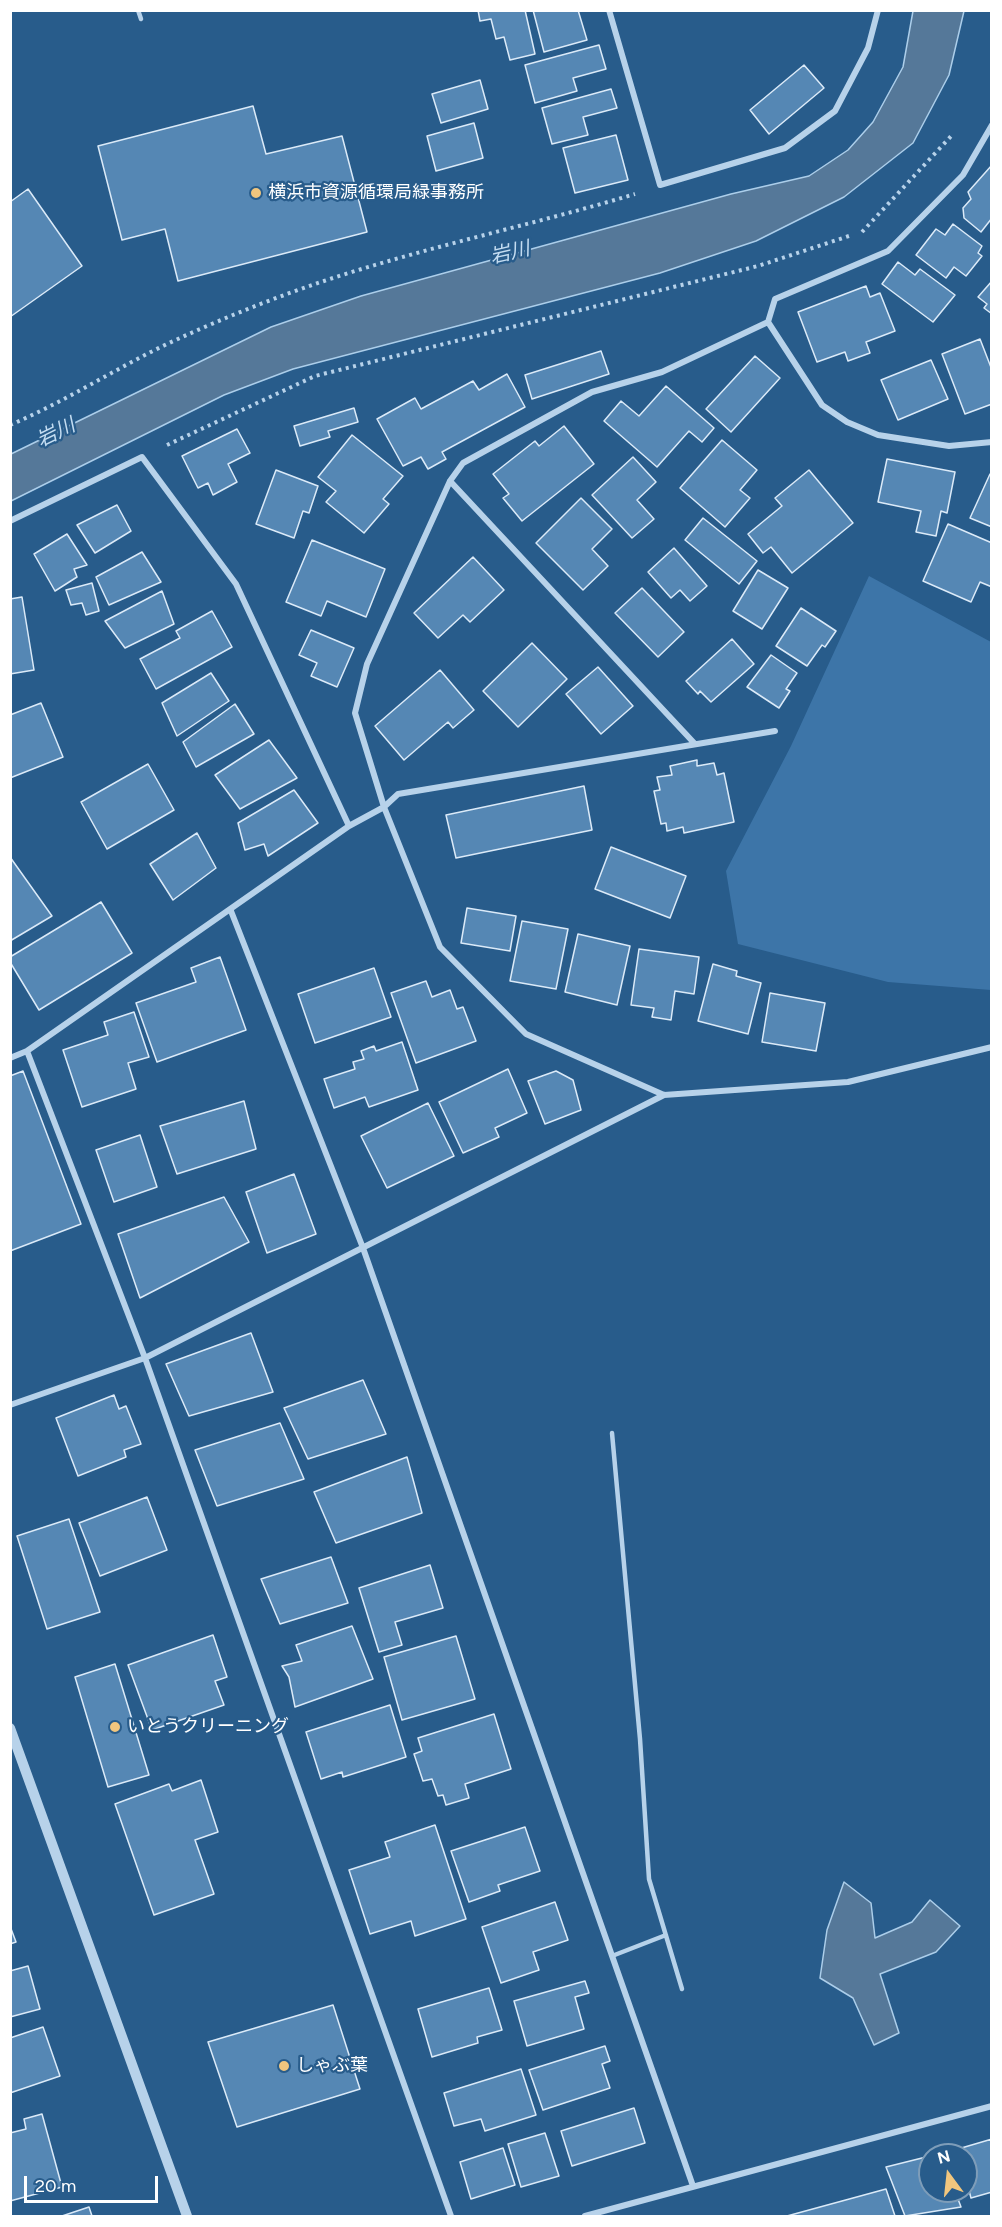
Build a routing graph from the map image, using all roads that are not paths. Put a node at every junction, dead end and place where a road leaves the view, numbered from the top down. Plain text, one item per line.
1 (138, 10) edge
2 (609, 10) edge
3 (878, 10) edge
4 (141, 19) dead end
5 (992, 125) edge
6 (768, 322) junction
7 (992, 442) edge
8 (450, 481) junction
9 (10, 521) edge
10 (775, 731) dead end
11 (695, 744) junction
12 (384, 807) junction
13 (350, 826) junction
14 (231, 911) junction
15 (992, 1047) edge
16 (27, 1051) junction
17 (10, 1058) edge
18 (664, 1095) junction
19 (363, 1248) junction
20 (145, 1358) junction
21 (10, 1405) edge
22 (612, 1433) dead end
23 (10, 1728) edge
24 (666, 1935) junction
25 (612, 1956) junction
26 (682, 1989) dead end
27 (992, 2106) edge
28 (693, 2186) junction
29 (187, 2217) edge
30 (451, 2217) edge
31 (585, 2217) edge

1 - 4 lane
2 - 3 street
5 - 6 street
6 - 7 street
6 - 8 street
8 - 11 street
8 - 12 street
9 - 13 street
10 - 11 street
11 - 12 street
12 - 13 street
12 - 18 street
13 - 14 street
14 - 16 street
14 - 19 street
15 - 18 street
16 - 17 street
16 - 20 street
18 - 19 street
19 - 20 street
19 - 25 street
20 - 21 street
20 - 30 street
22 - 24 lane
23 - 29 street
24 - 25 lane
24 - 26 lane
25 - 28 street
27 - 28 street
28 - 31 street

